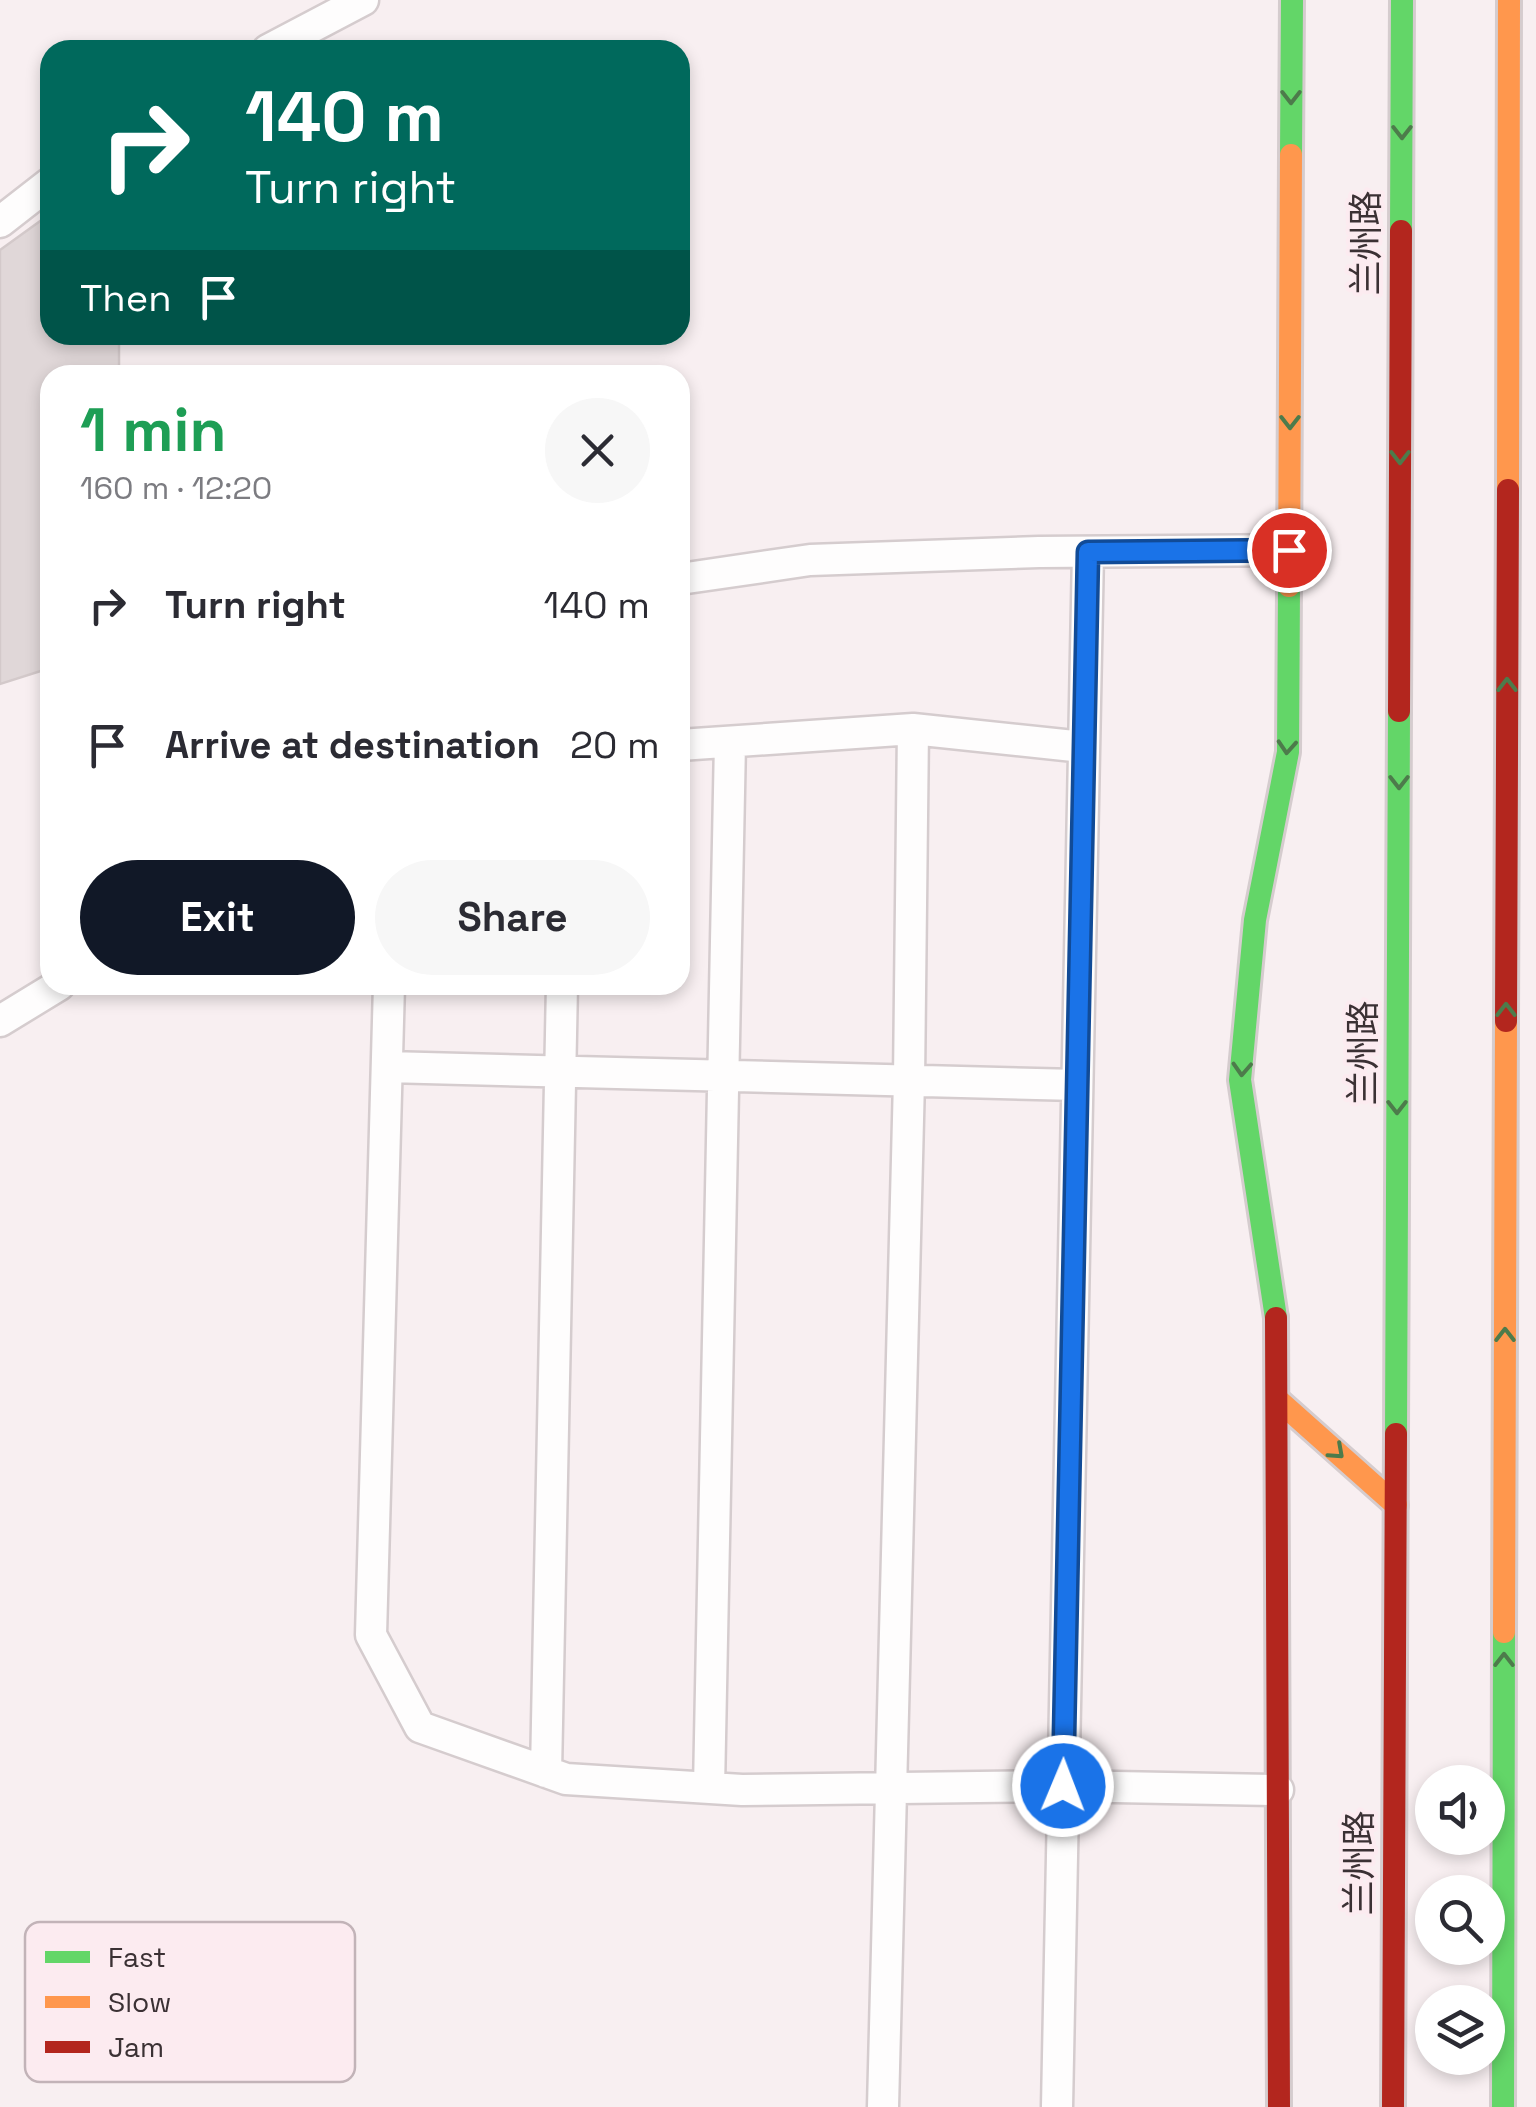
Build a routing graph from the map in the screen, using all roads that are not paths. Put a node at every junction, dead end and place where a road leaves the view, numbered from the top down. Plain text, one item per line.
1 (363, 0) edge
2 (1292, 0) edge
3 (1402, 0) edge
4 (1509, 0) edge
5 (287, 40) edge
6 (40, 191) edge
7 (0, 222) edge
8 (1289, 550) junction
9 (1088, 552) junction
10 (690, 578) edge
11 (913, 729) junction
12 (730, 742) junction
13 (690, 745) edge
14 (1083, 747) junction
15 (1536, 752) edge
16 (1507, 773) junction
17 (44, 995) edge
18 (389, 995) edge
19 (562, 995) edge
20 (0, 1022) edge
21 (387, 1067) junction
22 (562, 1072) junction
23 (724, 1076) junction
24 (909, 1080) junction
25 (1077, 1085) junction
26 (1278, 1400) junction
27 (1396, 1505) junction
28 (546, 1772) junction
29 (1063, 1786) junction
30 (709, 1788) junction
31 (889, 1788) junction
32 (1278, 1790) junction
33 (883, 2107) edge
34 (1057, 2107) edge
35 (1279, 2107) edge
36 (1393, 2107) edge
37 (1503, 2107) edge

1 - 5 lane
2 -> 8 main road
3 -> 27 main road, 兰州路
16 -> 4 main road
6 - 7 lane
8 - 9 lane
8 -> 26 main road
9 - 10 lane
9 - 14 lane
11 - 12 lane
11 - 14 lane
11 - 24 lane
12 - 13 lane
12 - 23 lane
14 - 25 lane
15 - 16 main road
37 -> 16 main road
17 - 20 lane
18 - 21 lane
19 - 22 lane
21 - 22 lane
21 - 28 lane
22 - 23 lane
22 - 28 lane
23 - 24 lane
23 - 30 lane
24 - 25 lane
24 - 31 lane
25 - 29 lane
26 -> 27 main road
26 - 32 main road
27 - 36 main road, 兰州路
28 - 30 lane
29 - 31 lane
29 - 32 lane
29 - 34 lane
30 - 31 lane
31 - 33 lane
32 - 35 main road

